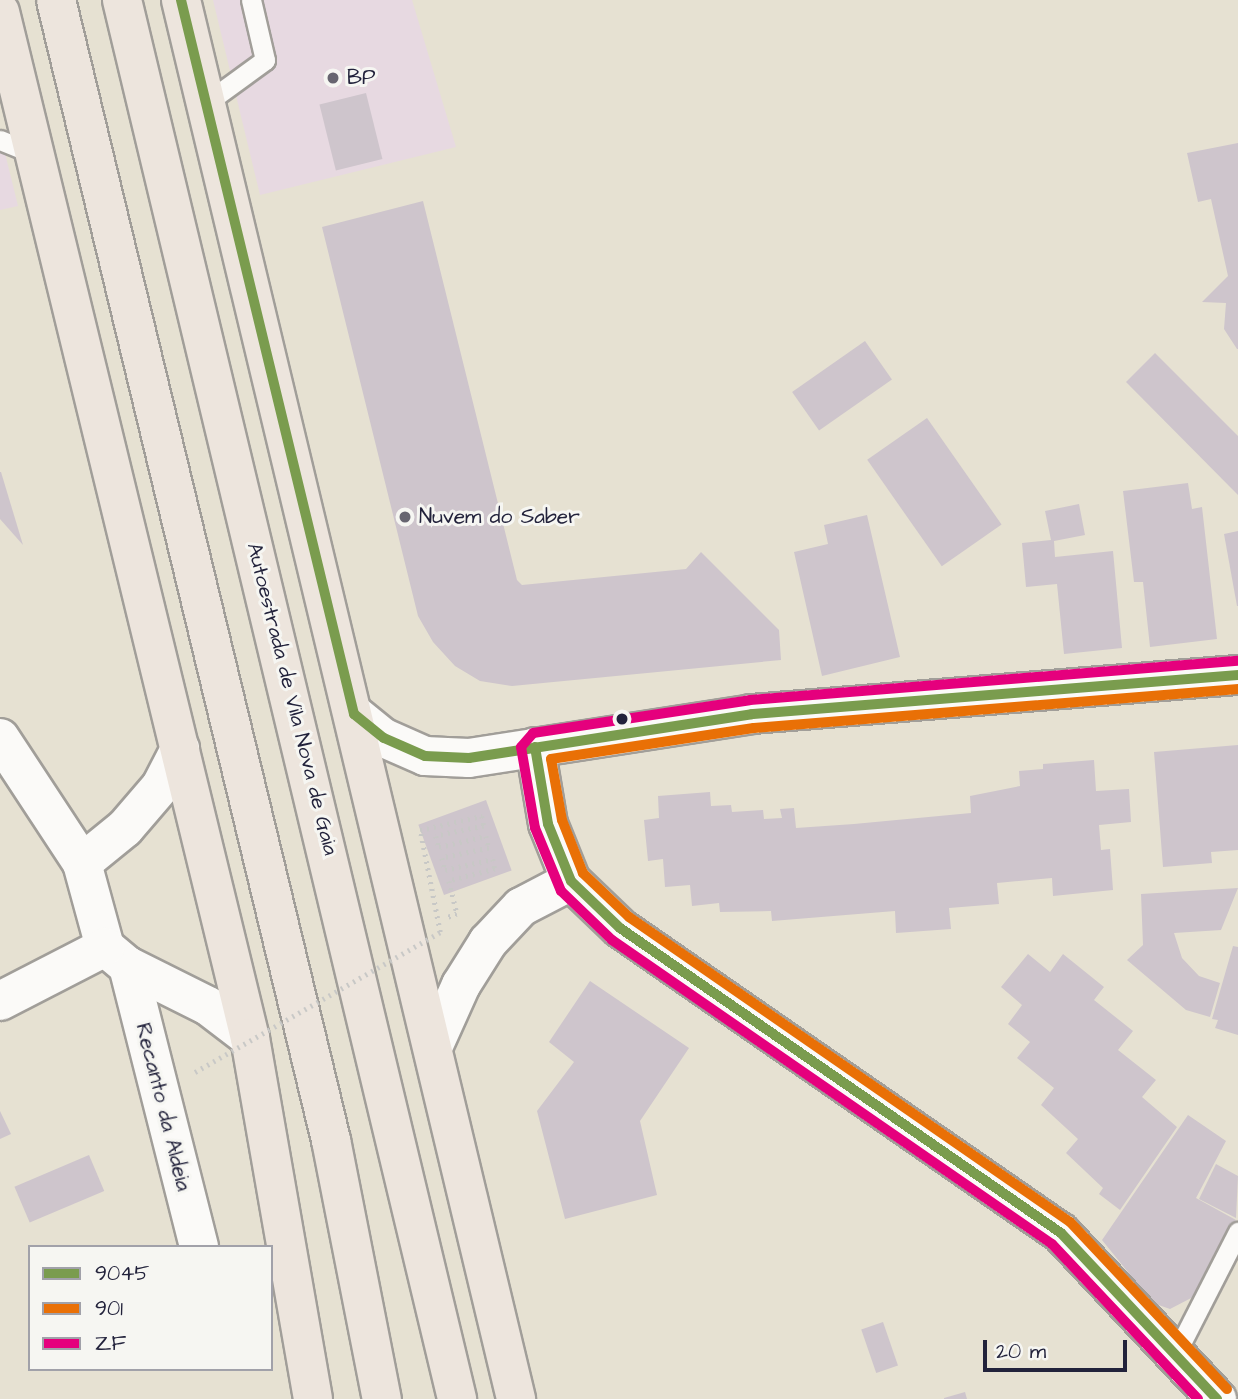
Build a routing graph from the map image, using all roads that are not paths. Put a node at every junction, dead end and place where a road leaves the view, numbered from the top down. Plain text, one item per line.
1 (56, 0) edge
2 (122, 0) edge
3 (181, 0) edge
4 (251, 0) edge
5 (0, 12) edge
6 (206, 103) junction
7 (0, 140) edge
8 (36, 155) junction
9 (1238, 676) edge
10 (354, 714) junction
11 (0, 738) edge
12 (535, 747) junction
13 (180, 749) junction
14 (82, 863) junction
15 (571, 881) junction
16 (117, 957) junction
17 (0, 1001) edge
18 (250, 1038) junction
19 (434, 1045) junction
20 (1238, 1232) edge
21 (198, 1245) edge
22 (1177, 1351) junction
23 (313, 1399) edge
24 (382, 1399) edge
25 (457, 1399) edge
26 (516, 1399) edge
27 (1217, 1399) edge

1 - 24 highway
2 - 25 highway, Autoestrada de Vila Nova de Gaia
3 - 6 highway
4 - 6 lane
5 - 8 highway
6 - 10 highway
7 - 8 lane
8 - 13 highway
9 - 12 street
10 - 12 street
10 - 19 highway
11 - 14 street, Recanto da Aldeia
12 - 15 street
13 - 14 street
13 - 18 highway
14 - 16 street, Recanto da Aldeia
15 - 19 street
15 - 22 street
16 - 17 street
16 - 18 street
16 - 21 street, Recanto da Aldeia
18 - 23 highway
19 - 26 highway
20 - 22 lane
22 - 27 street

